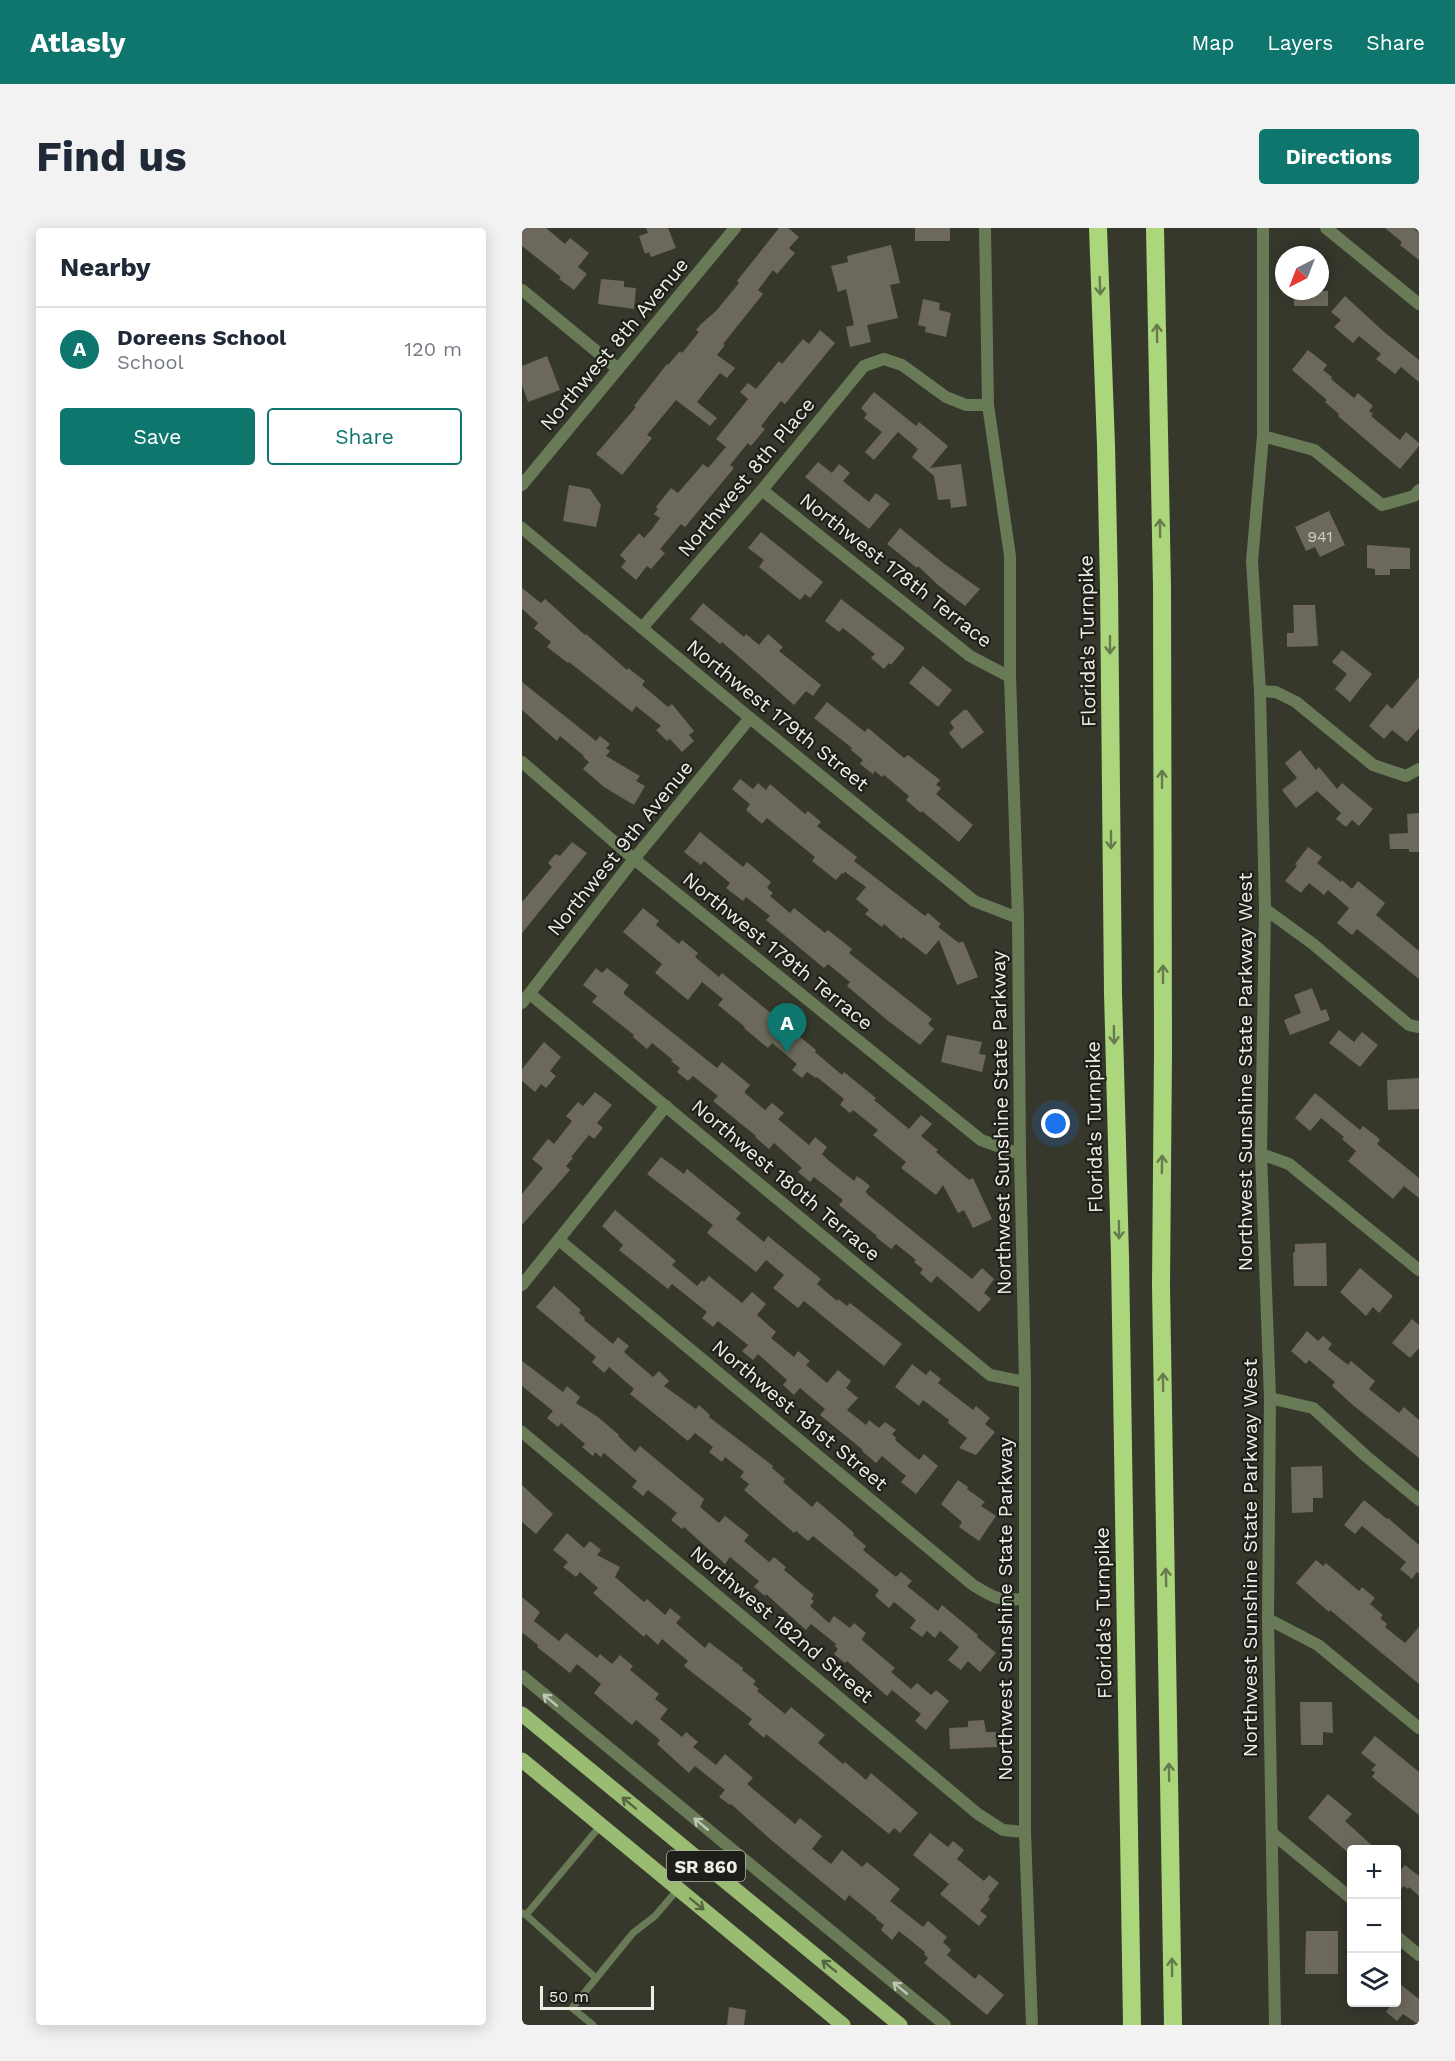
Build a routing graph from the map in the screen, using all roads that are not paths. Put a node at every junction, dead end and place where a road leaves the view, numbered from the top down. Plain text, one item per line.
1 (735, 228) edge
2 (985, 228) edge
3 (1098, 228) edge
4 (1155, 228) edge
5 (1263, 228) edge
6 (1326, 228) edge
7 (522, 290) edge
8 (1419, 304) edge
9 (618, 369) junction
10 (988, 405) junction
11 (1263, 436) junction
12 (522, 485) edge
13 (762, 490) junction
14 (1419, 490) edge
15 (522, 528) edge
16 (642, 628) junction
17 (1010, 677) junction
18 (1260, 692) junction
19 (750, 718) junction
20 (522, 762) edge
21 (1419, 769) edge
22 (634, 859) junction
23 (1265, 909) junction
24 (1018, 918) junction
25 (526, 998) edge
26 (1419, 1027) edge
27 (666, 1106) junction
28 (1261, 1154) junction
29 (1020, 1155) junction
30 (559, 1240) junction
31 (1419, 1270) edge
32 (522, 1285) edge
33 (1025, 1382) junction
34 (1270, 1398) junction
35 (522, 1431) edge
36 (1419, 1500) edge
37 (1024, 1599) junction
38 (1268, 1619) junction
39 (522, 1676) edge
40 (522, 1714) edge
41 (1419, 1728) edge
42 (522, 1760) edge
43 (601, 1826) junction
44 (1025, 1832) junction
45 (1273, 1834) junction
46 (678, 1889) junction
47 (1347, 1895) edge
48 (524, 1914) edge
49 (1401, 1940) edge
50 (1419, 1955) edge
51 (596, 1978) junction
52 (1031, 2023) edge
53 (593, 2025) edge
54 (843, 2025) edge
55 (900, 2025) edge
56 (945, 2025) edge
57 (1132, 2025) edge
58 (1173, 2025) edge
59 (1275, 2025) edge

1 - 9 street, Northwest 8th Avenue
2 - 10 street, Northwest Sunshine State Parkway
3 -> 57 highway, Florida's Turnpike
58 -> 4 highway
5 - 11 street, Northwest Sunshine State Parkway West
6 - 8 street
7 - 9 street
9 - 12 street, Northwest 8th Avenue
10 - 13 street, Northwest 8th Place
10 - 17 street, Northwest Sunshine State Parkway
11 - 14 street
11 - 18 street, Northwest Sunshine State Parkway West
13 - 16 street, Northwest 8th Place
13 - 17 street, Northwest 178th Terrace
15 - 16 street, Northwest 179th Street
16 - 19 street, Northwest 179th Street
17 - 24 street, Northwest Sunshine State Parkway
18 - 21 street
18 - 23 street, Northwest Sunshine State Parkway West
19 - 22 street, Northwest 9th Avenue
19 - 24 street, Northwest 179th Street
20 - 22 street, Northwest 179th Terrace
22 - 25 street, Northwest 9th Avenue
22 - 29 street, Northwest 179th Terrace
23 - 26 street
23 - 28 street, Northwest Sunshine State Parkway West
24 - 29 street, Northwest Sunshine State Parkway
25 - 27 street, Northwest 180th Terrace
27 - 30 street
27 - 33 street, Northwest 180th Terrace
28 - 31 street
28 - 34 street, Northwest Sunshine State Parkway West
29 - 33 street, Northwest Sunshine State Parkway
30 - 32 street
30 - 37 street, Northwest 181st Street
33 - 37 street, Northwest Sunshine State Parkway
34 - 36 street
34 - 38 street, Northwest Sunshine State Parkway West
35 - 44 street, Northwest 182nd Street
37 - 44 street, Northwest Sunshine State Parkway
38 - 41 street
38 - 45 street, Northwest Sunshine State Parkway West
56 -> 39 street
55 -> 40 main road, SR 860
42 - 43 main road, SR 860
43 - 46 main road, SR 860
43 - 48 lane
44 - 52 street, Northwest Sunshine State Parkway
45 - 47 street
45 - 59 street, Northwest Sunshine State Parkway West
46 - 51 lane
46 -> 54 main road, SR 860
48 - 51 lane
49 - 50 street
51 - 53 lane

